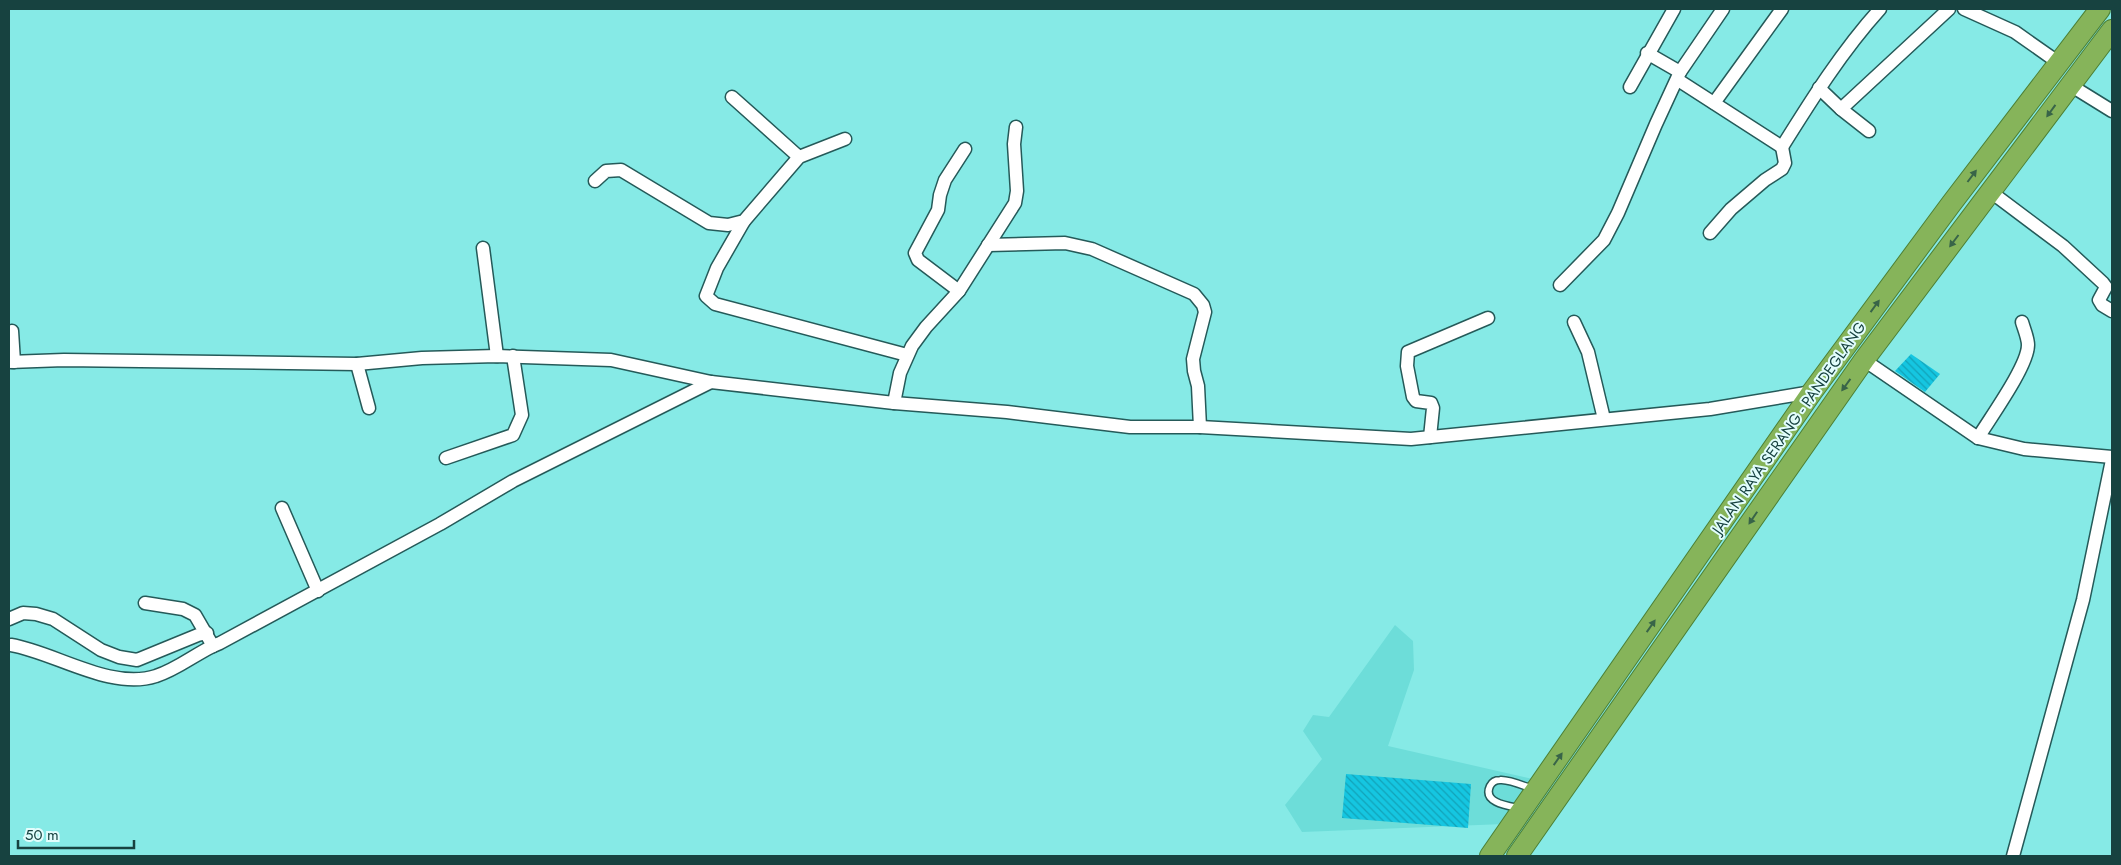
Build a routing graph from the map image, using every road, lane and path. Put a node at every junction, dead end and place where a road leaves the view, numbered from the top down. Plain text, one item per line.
1 (1674, 9) edge
2 (1723, 9) edge
3 (1782, 9) edge
4 (1880, 9) edge
5 (1949, 9) edge
6 (1964, 9) edge
7 (2100, 9) edge
8 (2112, 30) edge
9 (1647, 53) junction
10 (2058, 63) junction
11 (1679, 76) junction
12 (2070, 85) junction
13 (1630, 87) dead end
14 (1819, 88) junction
15 (732, 97) dead end
16 (1714, 103) junction
17 (1841, 109) junction
18 (2112, 111) edge
19 (1016, 127) dead end
20 (1869, 131) dead end
21 (844, 139) dead end
22 (1782, 148) junction
23 (965, 149) dead end
24 (798, 156) junction
25 (595, 181) dead end
26 (1991, 192) junction
27 (744, 221) junction
28 (1710, 233) dead end
29 (988, 245) junction
30 (483, 248) dead end
31 (1560, 285) dead end
32 (959, 291) junction
33 (2112, 311) edge
34 (1488, 318) dead end
35 (1574, 322) dead end
36 (2022, 322) dead end
37 (12, 331) dead end
38 (497, 356) junction
39 (514, 356) junction
40 (1864, 360) junction
41 (11, 362) edge
42 (357, 364) junction
43 (904, 364) junction
44 (711, 382) junction
45 (1812, 392) junction
46 (894, 403) junction
47 (369, 408) dead end
48 (1604, 419) junction
49 (1200, 427) junction
50 (1430, 437) junction
51 (1978, 438) junction
52 (446, 458) dead end
53 (2112, 459) edge
54 (282, 508) dead end
55 (317, 588) junction
56 (145, 603) dead end
57 (9, 619) edge
58 (209, 638) junction
59 (11, 645) dead end
60 (1536, 790) junction
61 (1523, 809) junction
62 (1500, 852) edge
63 (1517, 856) edge
64 (2013, 856) edge

1 - 9 street
2 - 11 street
3 - 16 street
4 - 14 street
5 - 17 street
6 - 10 street
7 - 10 highway, JALAN RAYA SERANG - PANDEGLANG
8 - 12 highway, JALAN RAYA SERANG - PANDEGLANG
9 - 11 street
9 - 13 street
45 -> 10 highway, JALAN RAYA SERANG - PANDEGLANG
11 - 16 street
11 - 31 street
12 - 18 street
12 -> 26 highway, JALAN RAYA SERANG - PANDEGLANG
14 - 17 street
14 - 22 street
15 - 24 street
16 - 22 street
17 - 20 street
19 - 29 street
21 - 24 street
22 - 28 street
23 - 32 street
24 - 27 street
25 - 27 street
26 - 33 street
26 -> 40 highway, JALAN RAYA SERANG - PANDEGLANG
27 - 43 street
29 - 32 street
29 - 49 street
30 - 38 street
32 - 43 street
34 - 50 street
35 - 48 street
36 - 51 street
37 - 41 street
38 - 39 street
38 - 42 street
39 - 44 street
39 - 52 street
40 - 51 street
40 -> 63 highway, JALAN RAYA SERANG - PANDEGLANG
41 - 42 street
42 - 47 street
43 - 46 street
44 - 46 street
44 - 55 street
45 - 48 street
60 -> 45 highway, JALAN RAYA SERANG - PANDEGLANG
46 - 49 street
48 - 50 street
49 - 50 street
51 - 53 street
53 - 64 street
54 - 55 street
55 - 58 street
56 - 58 street
57 - 58 street
58 - 59 street
60 - 61 highway, JALAN RAYA SERANG - PANDEGLANG
60 - 61 lane
61 - 62 highway, JALAN RAYA SERANG - PANDEGLANG

